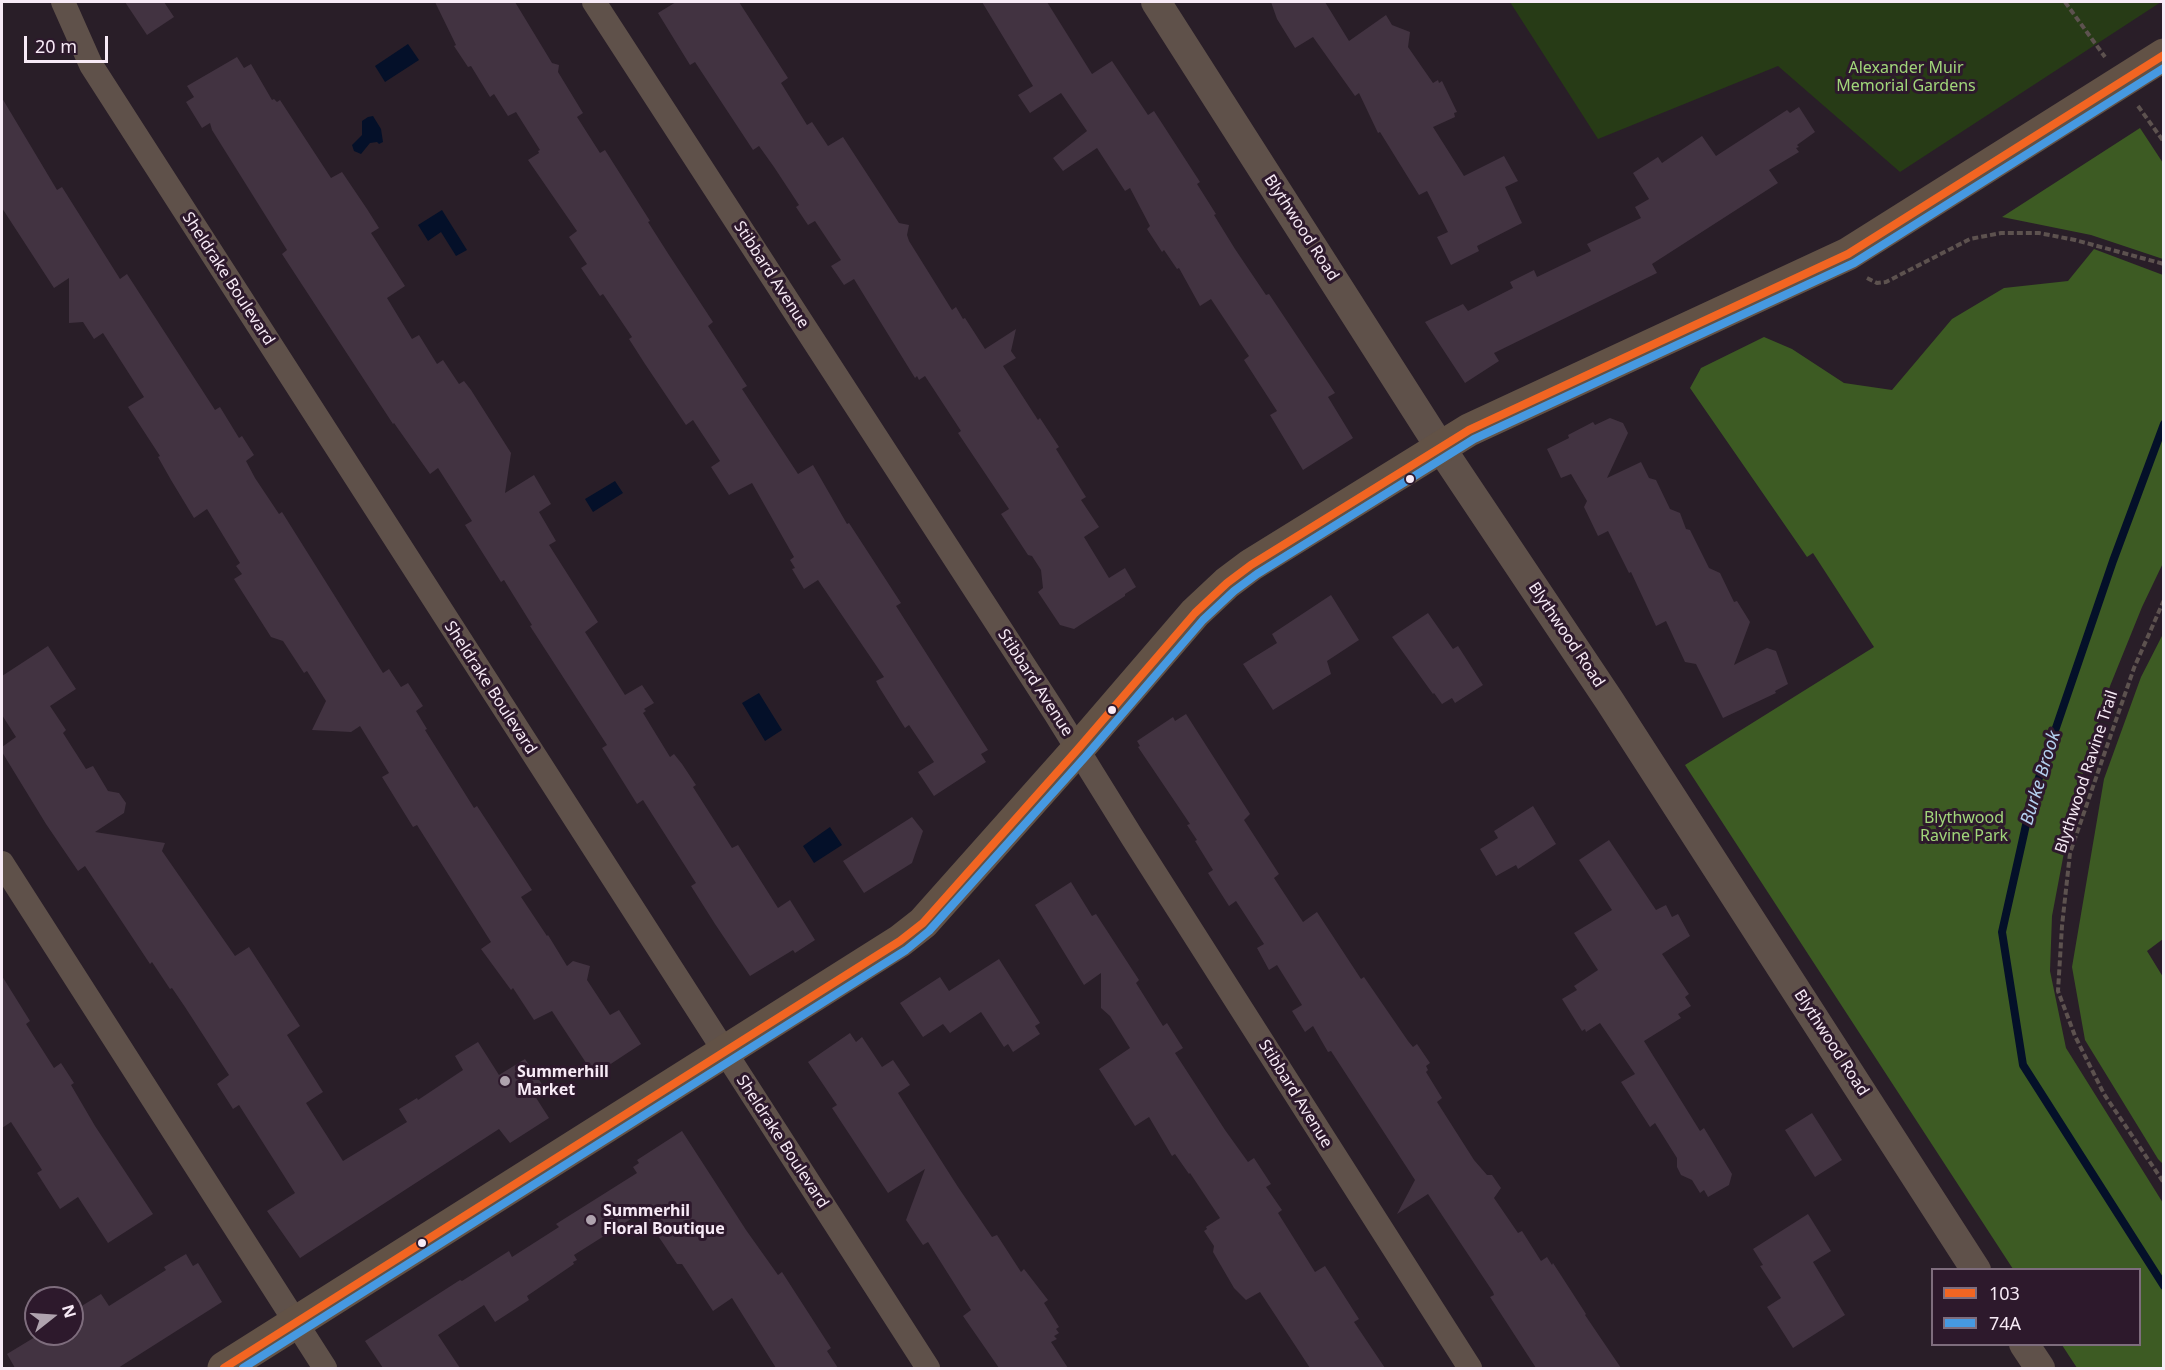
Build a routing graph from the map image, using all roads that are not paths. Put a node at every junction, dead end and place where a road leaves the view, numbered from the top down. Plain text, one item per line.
1 (63, 2) edge
2 (594, 2) edge
3 (1156, 2) edge
4 (2163, 55) edge
5 (1440, 447) junction
6 (1078, 749) junction
7 (2, 863) edge
8 (723, 1052) junction
9 (1975, 1268) edge
10 (296, 1323) junction
11 (2026, 1346) edge
12 (224, 1368) edge
13 (325, 1368) edge
14 (928, 1368) edge
15 (1470, 1368) edge
16 (2040, 1368) edge

1 - 8 street, Sheldrake Boulevard
2 - 6 street, Stibbard Avenue
3 - 5 street, Blythwood Road
4 - 5 main road
5 - 6 main road
5 - 9 street, Blythwood Road
6 - 8 main road
6 - 15 street, Stibbard Avenue
7 - 10 street
8 - 10 main road
8 - 14 street, Sheldrake Boulevard
10 - 12 main road
10 - 13 street
11 - 16 street

